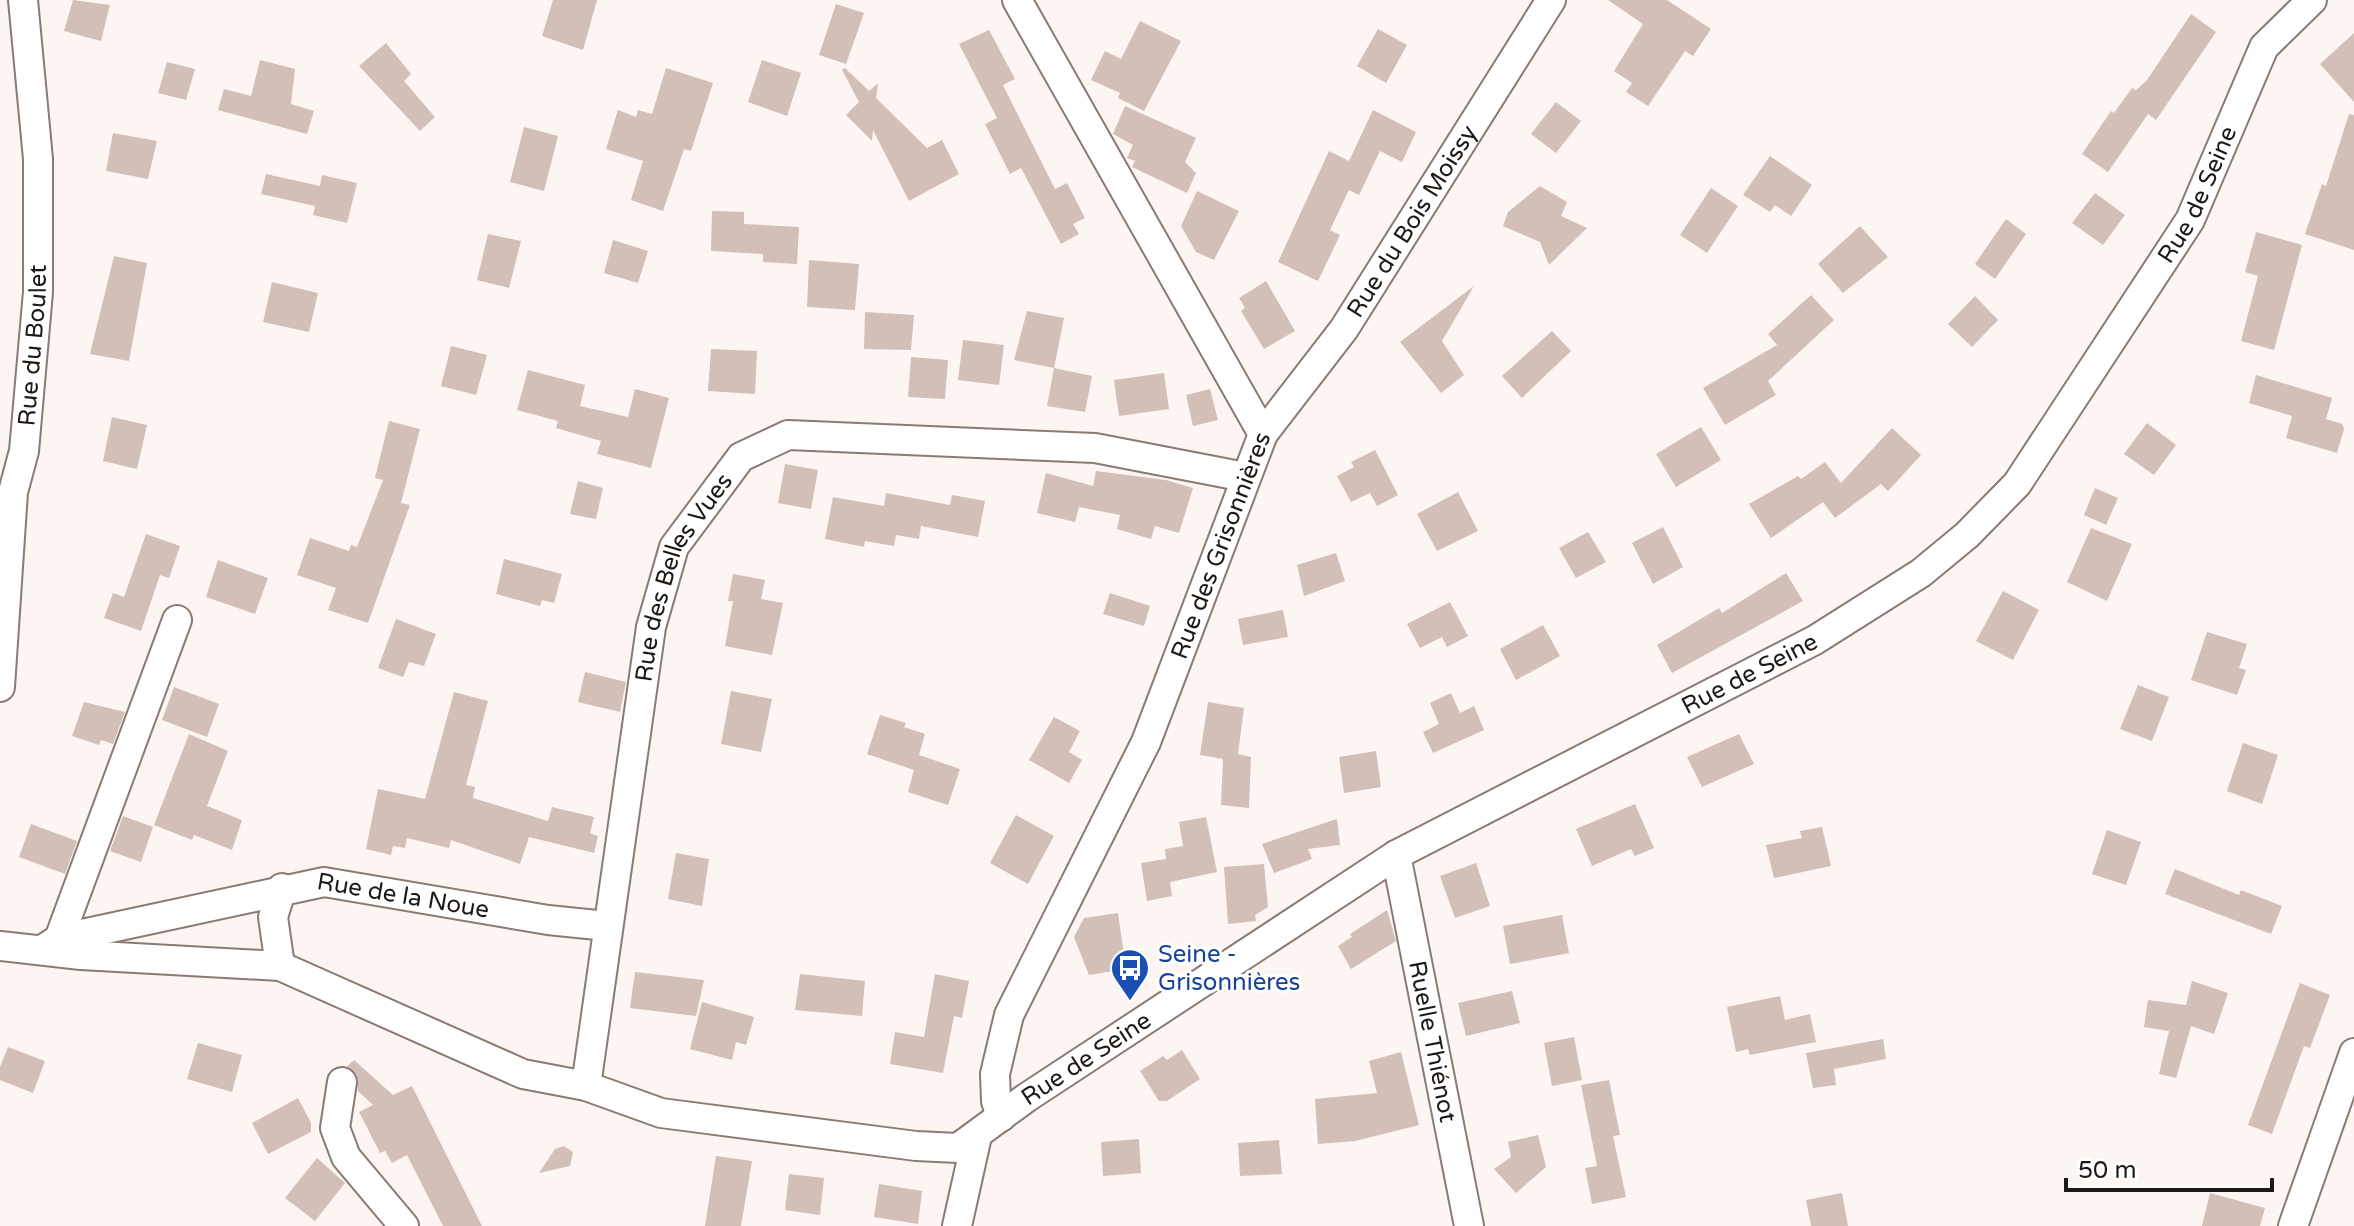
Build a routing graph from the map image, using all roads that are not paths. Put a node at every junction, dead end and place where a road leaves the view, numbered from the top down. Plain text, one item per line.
1 (23, 0) edge
2 (1017, 0) edge
3 (1551, 0) edge
4 (2312, 0) edge
5 (1263, 434) junction
6 (1245, 477) junction
7 (177, 620) dead end
8 (0, 687) edge
9 (1396, 855) junction
10 (282, 888) junction
11 (607, 926) junction
12 (52, 943) junction
13 (0, 946) edge
14 (280, 966) junction
15 (2354, 1053) edge
16 (342, 1082) dead end
17 (586, 1086) junction
18 (1001, 1117) junction
19 (977, 1136) junction
20 (404, 1226) edge
21 (957, 1226) edge
22 (1469, 1226) edge
23 (2293, 1226) edge

1 - 8 street, Rue du Boulet
2 - 5 street, Rue des Grisonnières
3 - 5 street, Rue du Bois Moissy
4 - 9 street, Rue de Seine
5 - 6 street, Rue des Grisonnières
6 - 11 street, Rue des Belles Vues
6 - 18 street, Rue des Grisonnières
7 - 12 street
9 - 18 street, Rue de Seine
9 - 22 street, Ruelle Thiénot
10 - 11 street, Rue de la Noue
10 - 12 street, Rue de la Noue
10 - 14 street
11 - 17 street
12 - 13 street, Rue de la Noue
12 - 14 street, Rue de la Noue
14 - 17 street, Rue de la Noue
15 - 23 street
16 - 20 street
17 - 19 street, Rue de la Noue
18 - 19 street, Rue de Seine
19 - 21 street

